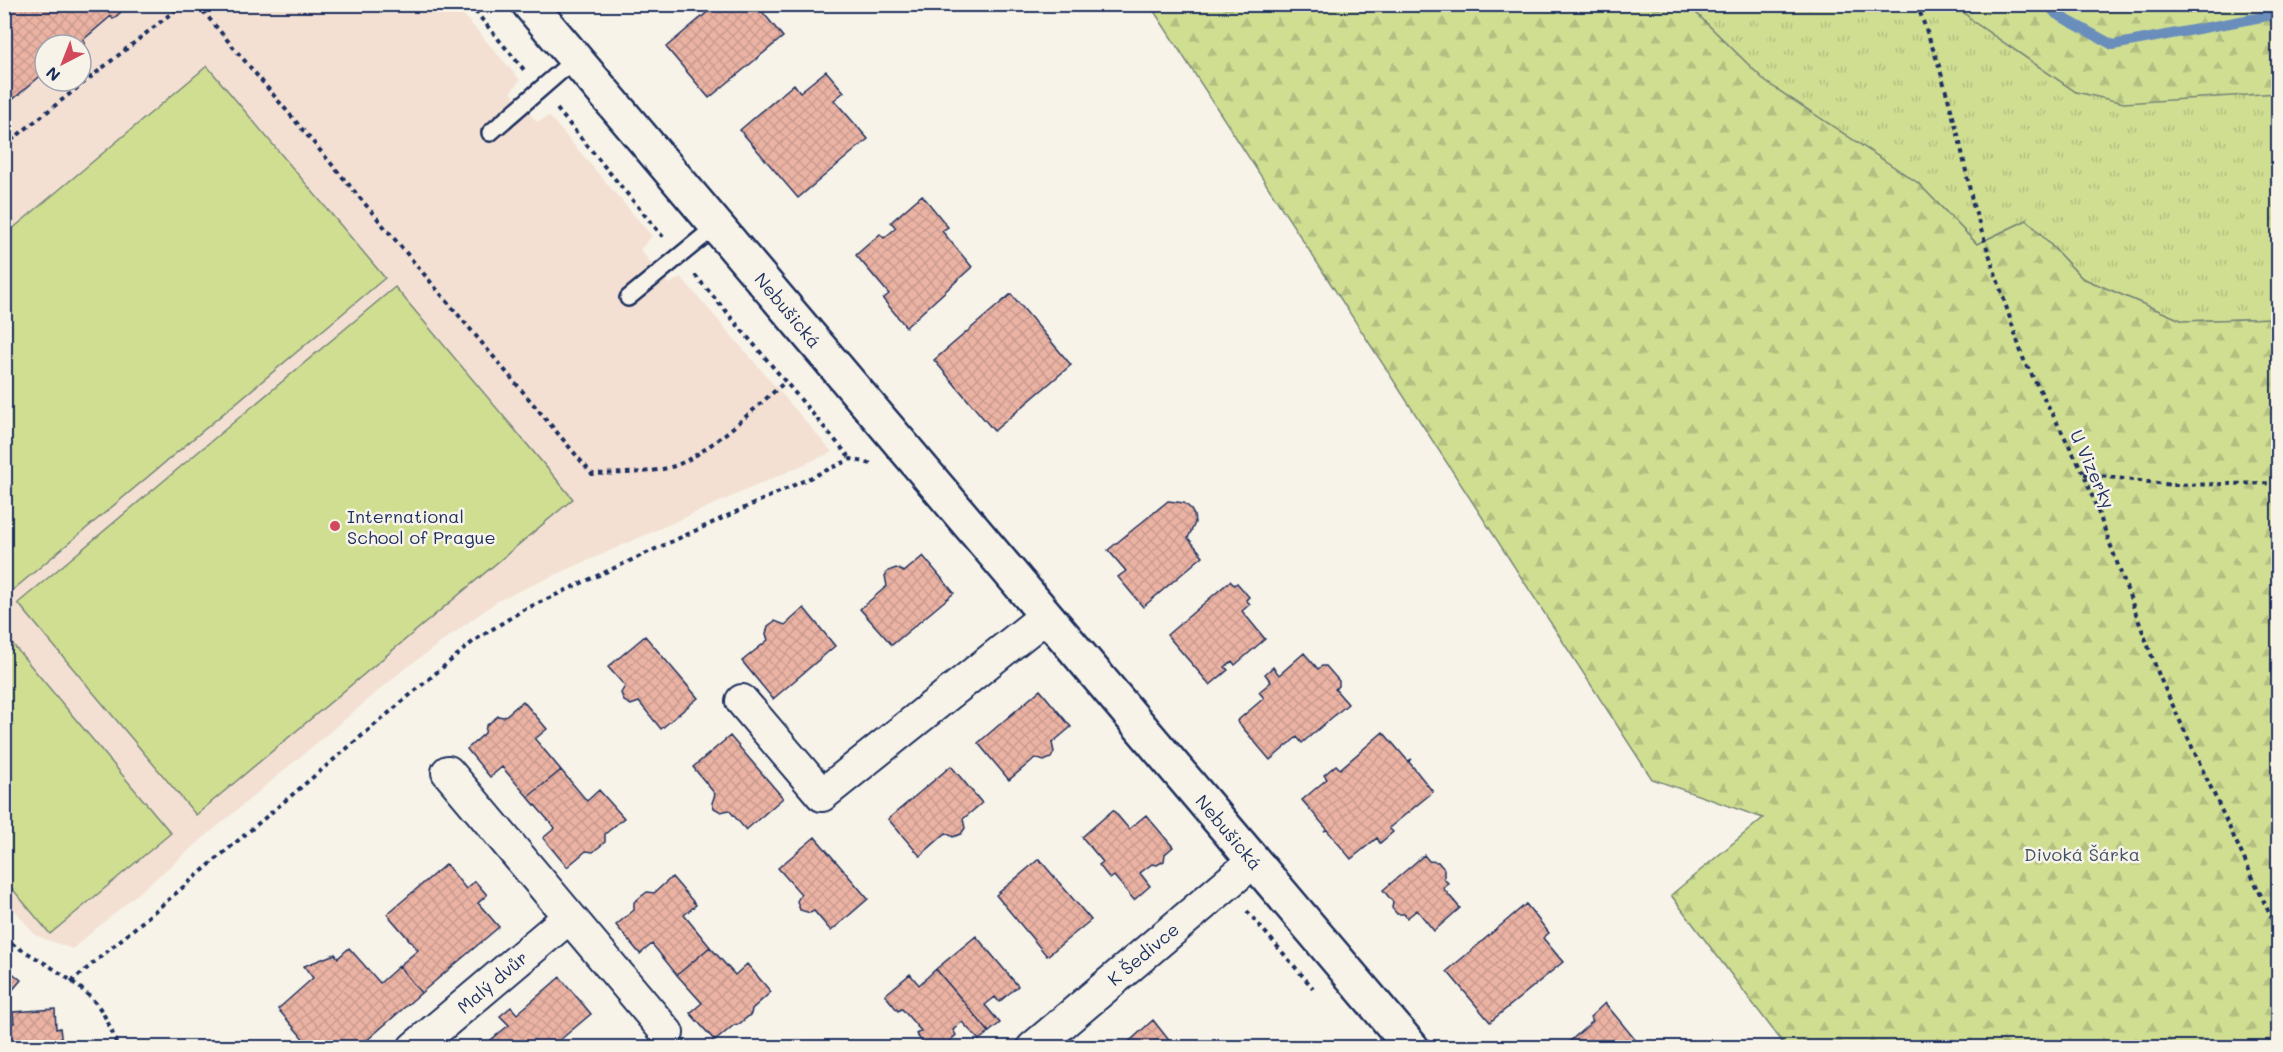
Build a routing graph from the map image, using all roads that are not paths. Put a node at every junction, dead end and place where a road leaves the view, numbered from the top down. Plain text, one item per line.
1 (529, 4) edge
2 (575, 59) junction
3 (490, 133) dead end
4 (716, 226) junction
5 (628, 298) dead end
6 (1046, 616) junction
7 (742, 701) dead end
8 (448, 772) dead end
9 (1254, 861) junction
10 (569, 917) junction
11 (667, 1033) dead end
12 (414, 1047) edge
13 (1033, 1047) edge
14 (1412, 1047) edge

1 - 2 street, Nebušická
2 - 3 lane
2 - 4 street, Nebušická
4 - 5 lane
4 - 6 street, Nebušická
6 - 7 street
6 - 9 street, Nebušická
8 - 10 street
9 - 13 street, K Šedivce
9 - 14 street, Nebušická
10 - 11 street
10 - 12 street, Malý dvůr

